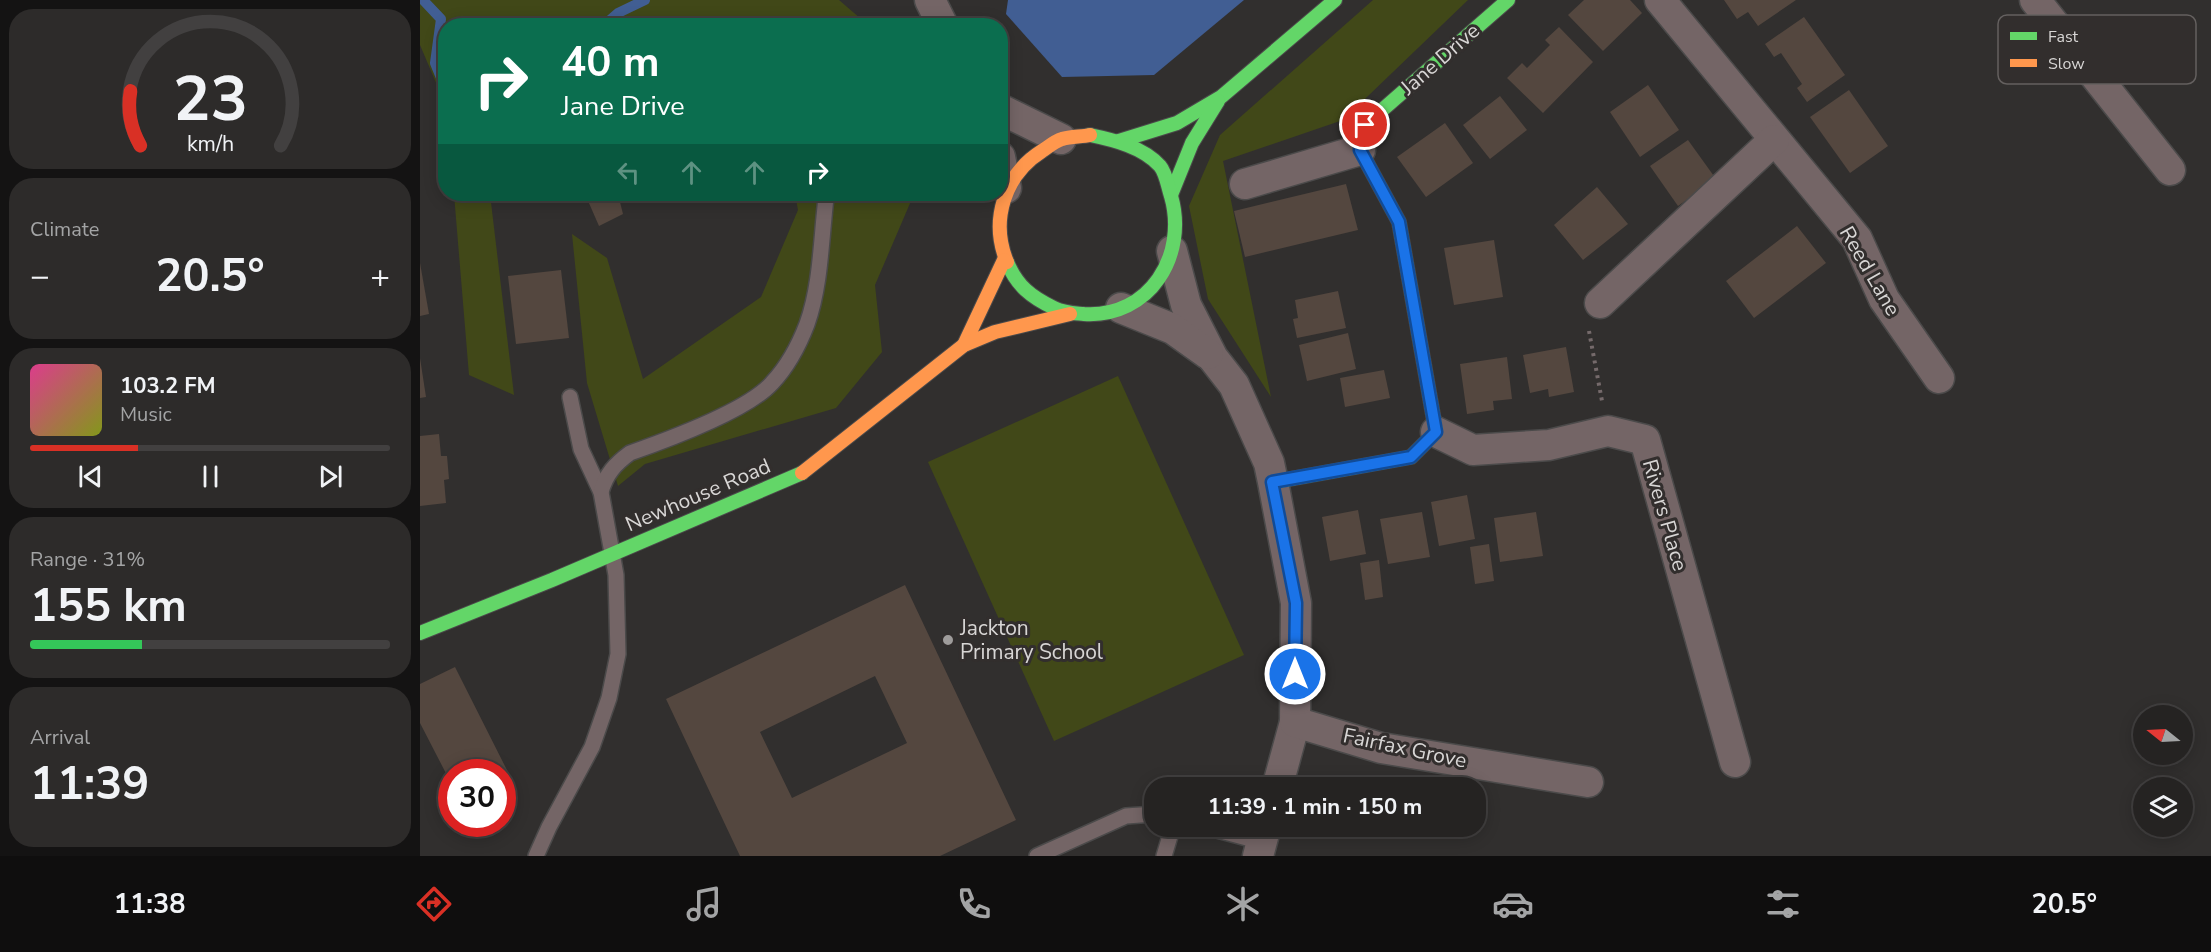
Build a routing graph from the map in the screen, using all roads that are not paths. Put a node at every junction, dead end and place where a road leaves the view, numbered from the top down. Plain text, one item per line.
1 (930, 0) edge
2 (1335, 0) edge
3 (1508, 0) edge
4 (1660, 0) edge
5 (2035, 0) edge
6 (2047, 15) edge
7 (939, 18) edge
8 (2102, 84) edge
9 (1221, 97) junction
10 (1008, 113) edge
11 (1061, 139) junction
12 (1774, 140) junction
13 (1119, 141) junction
14 (1360, 150) junction
15 (2170, 170) dead end
16 (1008, 184) edge
17 (1245, 184) dead end
18 (1171, 195) junction
19 (826, 201) edge
20 (1000, 201) edge
21 (1172, 251) junction
22 (1004, 260) junction
23 (1600, 303) road end
24 (1121, 308) junction
25 (1070, 314) junction
26 (964, 345) junction
27 (1213, 358) junction
28 (1939, 378) dead end
29 (570, 397) dead end
30 (1436, 432) junction
31 (1272, 482) junction
32 (601, 492) junction
33 (612, 554) junction
34 (420, 633) edge
35 (1295, 722) junction
36 (1735, 762) dead end
37 (1280, 777) edge
38 (1588, 782) dead end
39 (1144, 815) edge
40 (1170, 837) edge
41 (1243, 837) edge
42 (1262, 842) edge
43 (536, 856) edge
44 (1037, 856) edge
45 (1164, 856) edge

1 - 7 street
2 - 9 street
3 - 14 street, Jane Drive
4 - 12 street, Reed Lane
5 - 6 street
8 - 15 street
9 - 13 street
9 - 18 street
10 - 11 street
11 - 13 street
11 - 16 street
12 - 23 street
12 - 28 street, Reed Lane
13 - 18 street
14 - 17 street
14 - 30 street
18 - 21 street
19 - 32 lane
20 - 22 street
21 - 24 street
21 - 27 street
22 - 25 street
22 - 26 street, Newhouse Road
24 - 25 street
24 - 27 street
25 - 26 street, Newhouse Road
26 - 33 street, Newhouse Road
27 - 31 street
29 - 32 lane
30 - 31 street
30 - 36 street, Rivers Place
31 - 35 street
32 - 33 lane
33 - 34 street, Newhouse Road
33 - 43 lane
35 - 37 street
35 - 38 street, Fairfax Grove
39 - 44 lane
40 - 45 lane
41 - 42 lane

